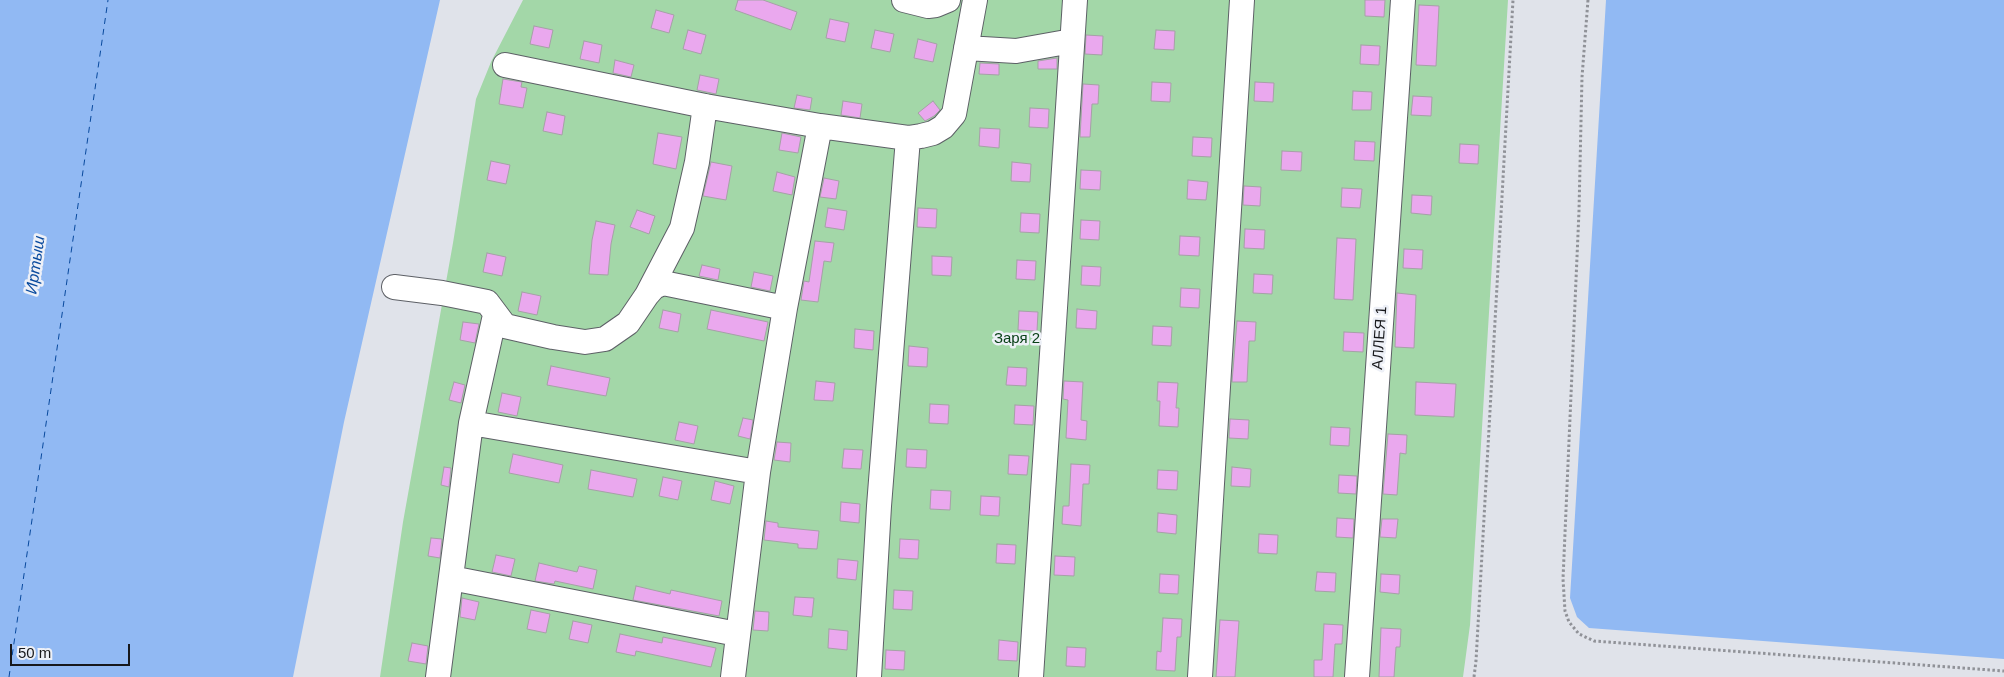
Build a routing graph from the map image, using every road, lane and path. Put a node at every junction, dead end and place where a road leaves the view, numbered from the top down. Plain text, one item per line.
1 (904, 0) edge
2 (948, 0) edge
3 (975, 0) edge
4 (1075, 0) edge
5 (1242, 0) edge
6 (1402, 0) edge
7 (1513, 0) edge
8 (1588, 0) edge
9 (1072, 42) junction
10 (966, 48) junction
11 (505, 65) dead end
12 (705, 106) junction
13 (820, 126) junction
14 (908, 138) junction
15 (394, 288) dead end
16 (647, 295) junction
17 (786, 308) junction
18 (495, 315) junction
19 (471, 423) junction
20 (758, 472) junction
21 (451, 578) junction
22 (737, 634) junction
23 (2004, 671) edge
24 (438, 677) edge
25 (733, 677) edge
26 (869, 677) edge
27 (1031, 677) edge
28 (1200, 677) edge
29 (1358, 677) edge
30 (1474, 677) edge

1 - 2 lane
3 - 10 lane
4 - 9 lane
5 - 28 lane
6 - 29 lane, АЛЛЕЯ 1
7 - 30 path
8 - 23 path
9 - 10 lane
9 - 27 lane
10 - 14 lane
11 - 12 lane
12 - 13 lane
12 - 16 lane
13 - 14 lane
13 - 17 lane
14 - 26 lane
15 - 18 lane
16 - 17 lane
16 - 18 lane
17 - 20 lane
18 - 19 lane
19 - 20 lane
19 - 21 lane
20 - 22 lane
21 - 22 lane
21 - 24 lane
22 - 25 lane

